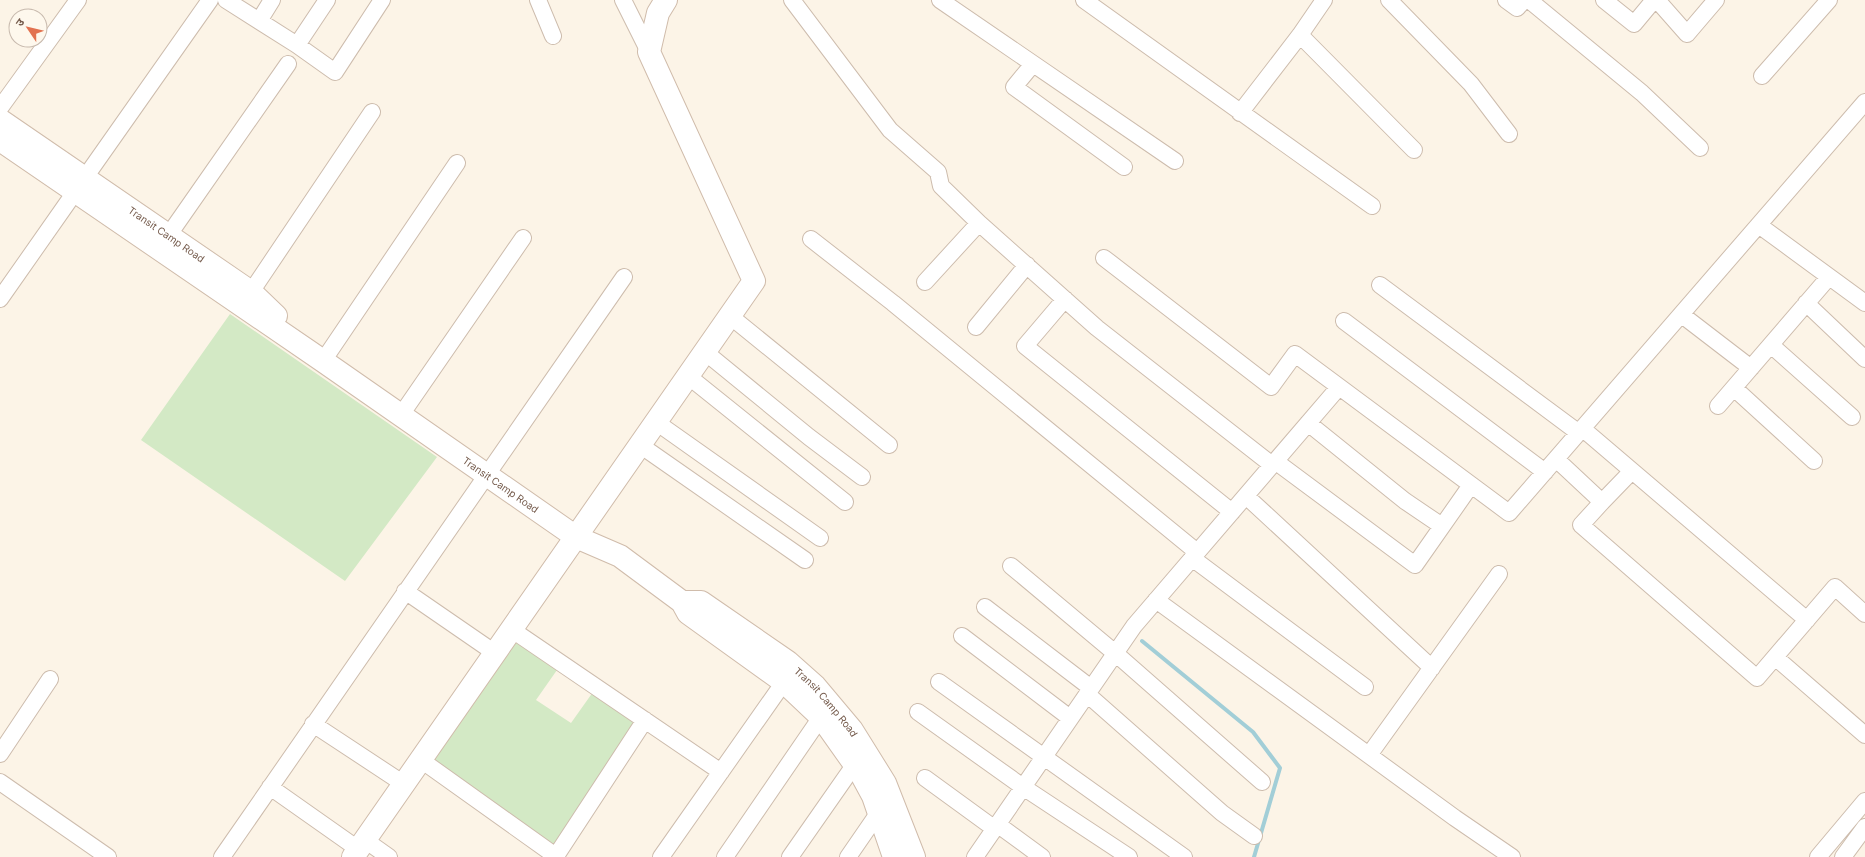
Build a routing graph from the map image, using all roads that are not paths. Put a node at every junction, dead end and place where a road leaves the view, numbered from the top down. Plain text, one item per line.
1 (78, 0) edge
2 (210, 0) edge
3 (226, 0) edge
4 (272, 0) edge
5 (327, 0) edge
6 (382, 0) edge
7 (538, 0) edge
8 (623, 0) edge
9 (666, 0) edge
10 (792, 0) edge
11 (940, 0) edge
12 (1084, 0) edge
13 (1324, 0) edge
14 (1389, 0) edge
15 (1506, 0) edge
16 (1524, 0) edge
17 (1529, 0) edge
18 (1604, 0) edge
19 (1654, 0) edge
20 (1657, 0) edge
21 (1716, 0) edge
22 (1829, 0) edge
23 (259, 21) junction
24 (1300, 35) junction
25 (554, 36) dead end
26 (297, 45) junction
27 (649, 52) junction
28 (288, 64) dead end
29 (1033, 64) junction
30 (1762, 76) dead end
31 (1865, 102) edge
32 (0, 108) edge
33 (372, 112) dead end
34 (1240, 113) junction
35 (0, 120) edge
36 (1509, 134) dead end
37 (0, 140) edge
38 (1700, 148) dead end
39 (1414, 150) dead end
40 (1175, 161) dead end
41 (457, 163) dead end
42 (1124, 167) dead end
43 (80, 185) junction
44 (1372, 206) dead end
45 (979, 222) junction
46 (1760, 226) junction
47 (523, 238) dead end
48 (811, 239) dead end
49 (164, 243) junction
50 (1104, 258) dead end
51 (1027, 265) junction
52 (624, 277) dead end
53 (1829, 277) junction
54 (925, 282) dead end
55 (1380, 285) dead end
56 (0, 299) edge
57 (247, 299) junction
58 (1065, 299) junction
59 (1806, 303) junction
60 (1865, 303) edge
61 (1682, 315) junction
62 (730, 316) junction
63 (1344, 321) dead end
64 (976, 327) dead end
65 (1770, 345) junction
66 (705, 352) junction
67 (1865, 359) edge
68 (323, 361) junction
69 (1751, 368) junction
70 (688, 376) junction
71 (1339, 387) junction
72 (1734, 388) junction
73 (1718, 406) dead end
74 (400, 415) junction
75 (1852, 417) dead end
76 (656, 422) junction
77 (1308, 423) junction
78 (1581, 431) junction
79 (640, 445) junction
80 (889, 446) dead end
81 (1556, 459) junction
82 (1814, 461) dead end
83 (1274, 463) junction
84 (1632, 471) junction
85 (1545, 472) junction
86 (486, 474) junction
87 (862, 476) dead end
88 (1471, 485) junction
89 (1246, 496) junction
90 (846, 502) dead end
91 (1602, 502) junction
92 (1232, 512) junction
93 (1442, 526) junction
94 (576, 537) junction
95 (820, 538) dead end
96 (1195, 555) junction
97 (805, 560) dead end
98 (1011, 566) dead end
99 (1499, 574) dead end
100 (406, 591) junction
101 (1156, 600) junction
102 (985, 607) dead end
103 (1865, 614) edge
104 (1806, 620) junction
105 (511, 629) junction
106 (962, 636) dead end
107 (495, 653) junction
108 (1115, 653) junction
109 (1775, 657) junction
110 (1432, 668) junction
111 (50, 679) dead end
112 (939, 682) dead end
113 (794, 683) junction
114 (1365, 687) dead end
115 (1089, 691) junction
116 (918, 712) dead end
117 (821, 717) junction
118 (1070, 718) junction
119 (645, 720) junction
120 (313, 724) junction
121 (1865, 735) edge
122 (0, 754) edge
123 (1369, 755) junction
124 (1044, 757) junction
125 (421, 760) junction
126 (855, 764) junction
127 (721, 772) junction
128 (925, 778) dead end
129 (0, 782) edge
130 (1262, 782) dead end
131 (404, 784) junction
132 (1024, 786) junction
133 (270, 787) junction
134 (1865, 801) edge
135 (879, 812) junction
136 (996, 826) junction
137 (1865, 827) edge
138 (1254, 836) dead end
139 (359, 849) edge
140 (108, 857) edge
141 (222, 857) edge
142 (389, 857) edge
143 (556, 857) edge
144 (661, 857) edge
145 (725, 857) edge
146 (790, 857) edge
147 (848, 857) edge
148 (894, 857) edge
149 (914, 857) edge
150 (975, 857) edge
151 (1042, 857) edge
152 (1129, 857) edge
153 (1184, 857) edge
154 (1512, 857) edge
155 (1818, 857) edge
156 (1843, 857) edge

1 - 32 street
2 - 43 street
3 - 23 street
4 - 23 street
5 - 26 street
6 - 26 street
7 - 25 street
8 - 27 street
9 - 27 main road
10 - 45 street
11 - 29 street
12 - 34 street
13 - 24 street
14 - 36 street
15 - 16 street
17 - 38 street
18 - 19 street
20 - 21 street
22 - 30 street
23 - 26 street
24 - 34 street
24 - 39 street
27 - 62 main road
28 - 49 street
29 - 40 street
29 - 42 street
31 - 46 street
33 - 57 street
34 - 44 street
35 - 43 main road, Transit Camp Road
37 - 43 main road, Transit Camp Road
41 - 68 street
43 - 49 main road, Transit Camp Road
43 - 56 street
45 - 51 street
45 - 54 street
46 - 53 street
46 - 61 street
47 - 74 street
48 - 96 street
49 - 57 main road, Transit Camp Road
50 - 71 street
51 - 58 street
51 - 64 street
52 - 86 street
53 - 59 street
53 - 60 street
55 - 78 street
57 - 68 main road, Transit Camp Road
58 - 83 street
58 - 92 street
59 - 65 street
59 - 67 street
61 - 69 street
61 - 78 street
62 - 66 main road
62 - 80 street
63 - 85 street
65 - 69 street
65 - 75 street
66 - 70 main road
66 - 87 street
68 - 74 main road, Transit Camp Road
69 - 72 street
70 - 76 main road
70 - 90 street
71 - 77 street
71 - 88 street
72 - 73 street
72 - 82 street
74 - 86 main road, Transit Camp Road
76 - 79 main road
76 - 95 street
77 - 83 street
77 - 93 street
78 - 81 street
78 - 84 street
79 - 94 main road
79 - 97 street
81 - 85 street
81 - 91 street
83 - 89 street
83 - 93 street
84 - 91 street
84 - 104 street
85 - 88 street
86 - 94 main road, Transit Camp Road
86 - 100 street
88 - 93 street
89 - 92 street
89 - 110 street
91 - 109 street
92 - 96 street
94 - 105 main road
94 - 113 main road, Transit Camp Road
96 - 101 street
96 - 114 street
98 - 108 street
99 - 110 street
100 - 107 street
100 - 120 street
101 - 108 street
101 - 123 street
102 - 115 street
103 - 104 street
104 - 109 street
105 - 107 main road
105 - 119 street
106 - 118 street
107 - 125 main road
108 - 115 street
108 - 130 street
109 - 121 street
110 - 123 street
111 - 122 street
112 - 124 street
113 - 117 main road, Transit Camp Road
113 - 127 street
113 - 149 main road, Transit Camp Road
115 - 118 street
115 - 138 street
116 - 132 street
117 - 126 main road, Transit Camp Road
117 - 145 street
118 - 124 street
119 - 127 street
119 - 143 street
120 - 131 street
120 - 133 street
123 - 154 street
124 - 132 street
124 - 153 street
125 - 131 main road
125 - 143 street
126 - 135 main road, Transit Camp Road
126 - 146 street
127 - 144 street
128 - 136 street
129 - 140 street
131 - 139 main road
132 - 136 street
132 - 152 street
133 - 139 street
133 - 141 street
134 - 155 street
135 - 147 street
135 - 148 main road, Transit Camp Road
136 - 150 street
136 - 151 street
137 - 156 street
139 - 142 street

